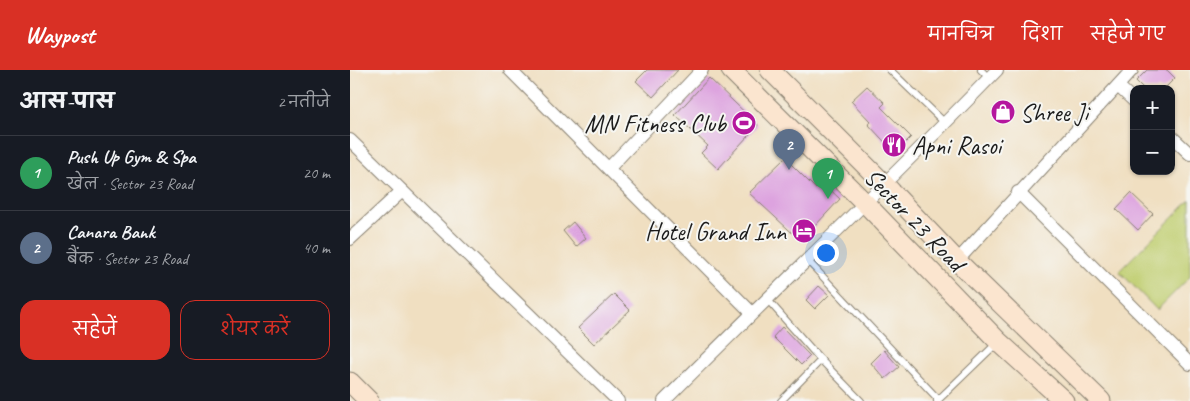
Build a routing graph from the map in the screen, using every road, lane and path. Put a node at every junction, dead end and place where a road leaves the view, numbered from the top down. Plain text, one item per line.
1 (510, 70) edge
2 (702, 70) edge
3 (731, 70) edge
4 (770, 70) edge
5 (890, 70) edge
6 (1132, 70) edge
7 (989, 73) edge
8 (1118, 86) junction
9 (1130, 96) edge
10 (945, 123) junction
11 (350, 140) edge
12 (1175, 140) edge
13 (1190, 154) edge
14 (609, 168) junction
15 (885, 185) junction
16 (402, 191) junction
17 (1018, 192) junction
18 (866, 204) junction
19 (350, 240) edge
20 (808, 261) junction
21 (957, 261) junction
22 (767, 299) junction
23 (752, 313) junction
24 (998, 341) junction
25 (821, 360) junction
26 (1190, 364) edge
27 (350, 382) edge
28 (1057, 397) edge
29 (938, 400) edge
30 (369, 401) edge
31 (618, 401) edge
32 (664, 401) edge
33 (781, 401) edge
34 (861, 401) edge
35 (1101, 401) edge

1 - 14 street
2 - 14 street
3 - 18 street, Sector 23 Road
4 - 15 street, Sector 23 Road
5 - 10 lane
6 - 8 street
7 - 10 street
8 - 9 street
8 - 17 street
10 - 15 street
11 - 16 street
12 - 13 street
14 - 23 street
15 - 18 street
15 - 21 street, Sector 23 Road
16 - 19 street
16 - 31 street
17 - 21 street
17 - 26 street
18 - 20 street
18 - 24 street, Sector 23 Road
20 - 22 street
20 - 29 lane
21 - 35 street, Sector 23 Road
22 - 23 street
22 - 25 lane
23 - 32 street
24 - 28 street, Sector 23 Road
24 - 29 lane
25 - 33 lane
25 - 34 lane
27 - 30 street

